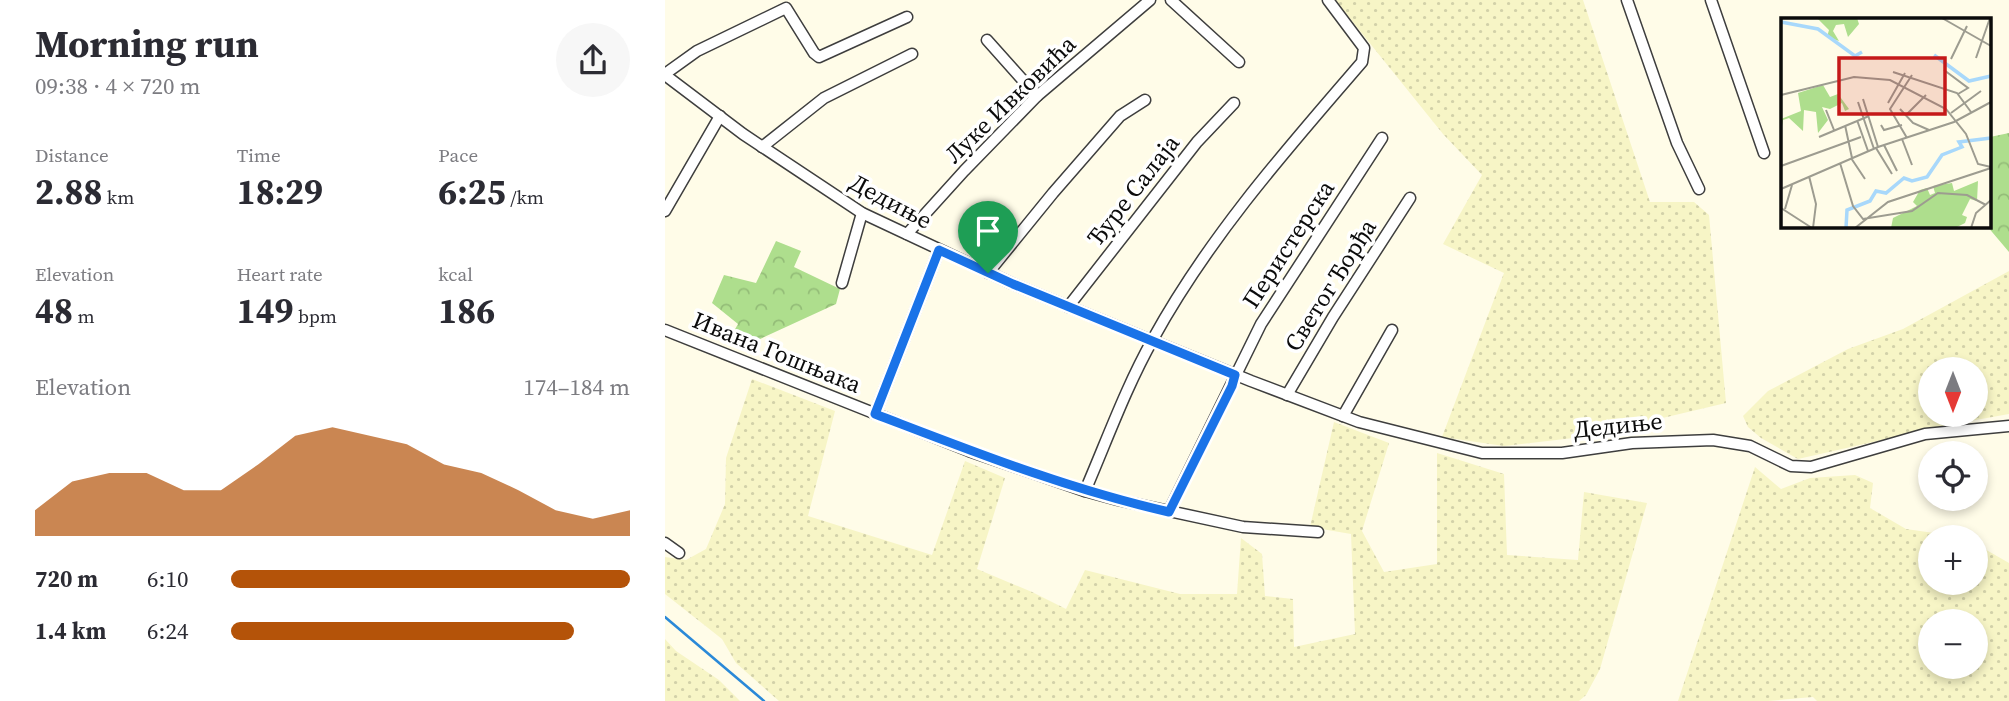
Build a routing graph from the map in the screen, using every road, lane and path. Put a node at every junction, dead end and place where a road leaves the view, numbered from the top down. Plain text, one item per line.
1 (1150, 0) edge
2 (1171, 0) edge
3 (1328, 0) edge
4 (1627, 0) edge
5 (1711, 0) edge
6 (785, 4) edge
7 (907, 17) dead end
8 (987, 40) dead end
9 (912, 54) dead end
10 (1239, 62) dead end
11 (665, 75) edge
12 (1037, 96) junction
13 (1145, 100) dead end
14 (1234, 103) dead end
15 (720, 116) junction
16 (1382, 138) dead end
17 (762, 146) junction
18 (1764, 153) dead end
19 (1699, 189) dead end
20 (1410, 198) dead end
21 (665, 211) edge
22 (862, 213) junction
23 (907, 234) junction
24 (939, 250) junction
25 (988, 273) junction
26 (842, 283) dead end
27 (1068, 307) junction
28 (665, 330) edge
29 (1392, 330) dead end
30 (1152, 341) junction
31 (1235, 375) junction
32 (1287, 395) junction
33 (875, 414) junction
34 (1343, 416) junction
35 (2009, 425) edge
36 (1085, 491) junction
37 (1169, 512) junction
38 (1318, 532) dead end
39 (665, 543) edge
40 (679, 553) dead end

1 - 12 street, Луке Ивковића
2 - 10 street
3 - 30 street
4 - 19 street
5 - 18 street
6 - 7 street
6 - 11 street
8 - 12 street
9 - 17 street
11 - 15 street, Дедиње
12 - 23 street, Луке Ивковића
13 - 25 street
14 - 27 street, Ђуре Салаја
15 - 17 street, Дедиње
15 - 21 street
16 - 31 street, Перистерска
17 - 22 street, Дедиње
20 - 32 street, Светог Ђорђа
22 - 23 street, Дедиње
22 - 26 street
23 - 24 street, Дедиње
24 - 25 street, Дедиње
24 - 33 street
25 - 27 street, Дедиње
27 - 30 street, Дедиње
28 - 33 street, Ивана Гошњака
29 - 34 street
30 - 31 street, Дедиње
30 - 36 street
31 - 32 street, Дедиње
31 - 37 street
32 - 34 street, Дедиње
33 - 36 street, Ивана Гошњака
34 - 35 street, Дедиње
36 - 37 street, Ивана Гошњака
37 - 38 street, Ивана Гошњака
39 - 40 street

